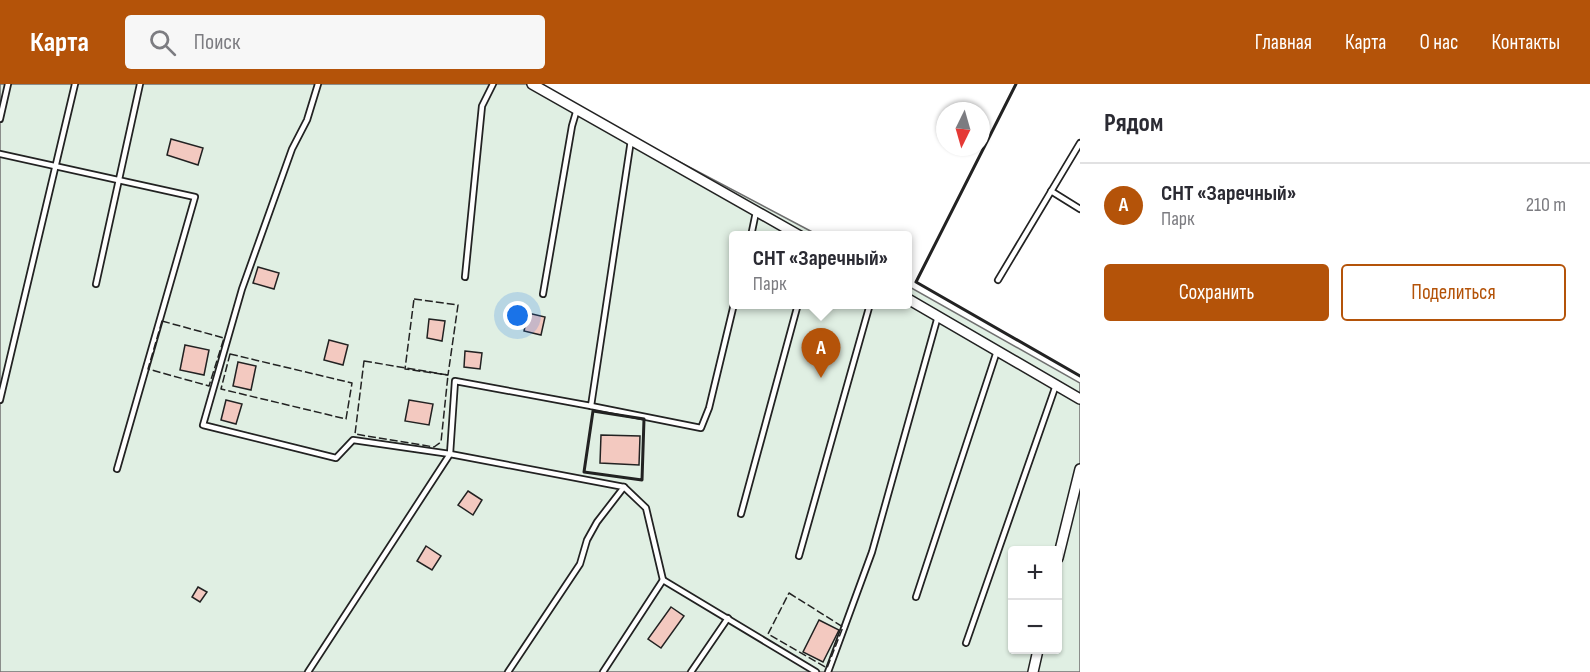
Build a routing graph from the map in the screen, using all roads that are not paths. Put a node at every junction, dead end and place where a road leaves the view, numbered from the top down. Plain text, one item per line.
1 (8, 84) edge
2 (75, 84) edge
3 (140, 84) edge
4 (318, 84) edge
5 (493, 84) edge
6 (532, 84) edge
7 (577, 109) junction
8 (0, 119) edge
9 (631, 140) junction
10 (1080, 143) edge
11 (0, 154) edge
12 (56, 167) junction
13 (119, 180) junction
14 (1051, 191) junction
15 (1080, 209) edge
16 (757, 211) junction
17 (752, 231) edge
18 (791, 231) edge
19 (465, 277) dead end
20 (998, 280) dead end
21 (96, 284) dead end
22 (543, 294) dead end
23 (912, 300) edge
24 (733, 309) edge
25 (797, 309) edge
26 (869, 309) edge
27 (938, 316) junction
28 (998, 351) junction
29 (1056, 385) junction
30 (1080, 399) edge
31 (0, 400) edge
32 (591, 406) junction
33 (450, 454) junction
34 (117, 469) dead end
35 (1080, 469) edge
36 (624, 487) junction
37 (741, 514) dead end
38 (1061, 546) edge
39 (799, 556) dead end
40 (663, 580) junction
41 (916, 597) dead end
42 (728, 618) junction
43 (966, 643) dead end
44 (1037, 654) edge
45 (308, 672) edge
46 (508, 672) edge
47 (603, 672) edge
48 (691, 672) edge
49 (816, 672) edge
50 (828, 672) edge
51 (1033, 672) edge

1 - 8 lane
2 - 12 lane
3 - 13 lane
4 - 33 lane
5 - 19 lane
6 - 7 street
7 - 9 street
7 - 22 lane
9 - 16 street
9 - 32 lane
10 - 14 lane
11 - 12 lane
12 - 13 lane
12 - 31 lane
13 - 21 lane
13 - 34 lane
14 - 15 lane
14 - 20 lane
16 - 17 lane
16 - 18 street
23 - 27 street
24 - 32 lane
25 - 37 lane
26 - 39 lane
27 - 28 street
27 - 50 lane
28 - 29 street
28 - 41 lane
29 - 30 street
29 - 43 lane
32 - 33 lane
33 - 36 lane
33 - 45 lane
35 - 38 street
36 - 40 lane
36 - 46 lane
40 - 42 lane
40 - 47 lane
42 - 48 lane
42 - 49 lane
44 - 51 street

